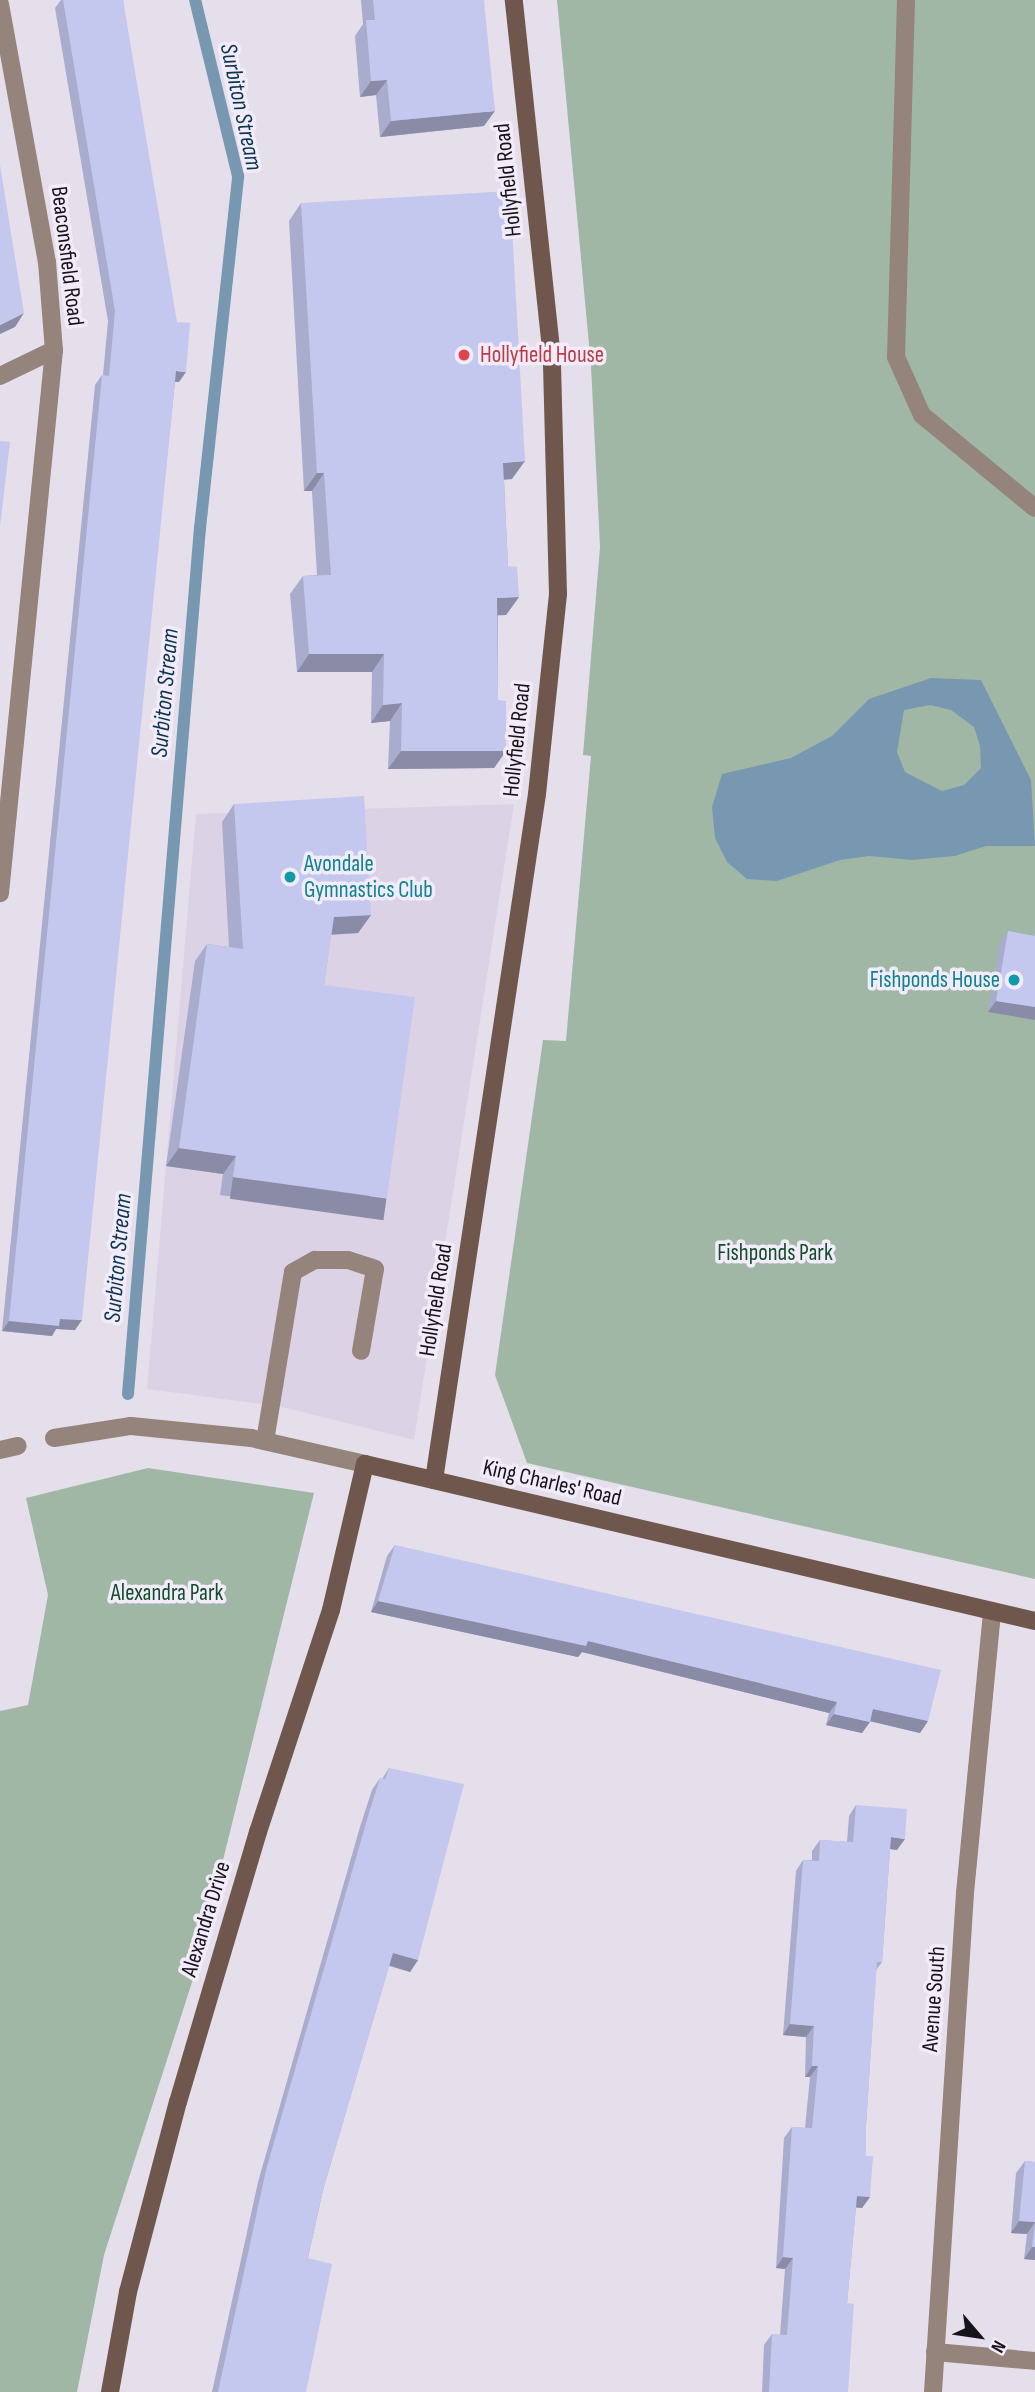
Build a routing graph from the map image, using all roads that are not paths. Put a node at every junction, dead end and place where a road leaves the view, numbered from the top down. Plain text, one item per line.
1 (514, 0) edge
2 (906, 0) edge
3 (0, 4) edge
4 (54, 350) junction
5 (0, 376) edge
6 (1035, 508) edge
7 (0, 893) edge
8 (361, 1351) dead end
9 (54, 1438) dead end
10 (265, 1441) junction
11 (365, 1464) junction
12 (434, 1480) junction
13 (992, 1611) junction
14 (1035, 1622) edge
15 (935, 2352) junction
16 (1035, 2361) edge
17 (110, 2392) edge
18 (933, 2392) edge

1 - 12 street, Hollyfield Road
2 - 6 street
3 - 4 street, Beaconsfield Road
4 - 5 street
4 - 7 street, Beaconsfield Road
8 - 10 street
9 - 10 street, King Charles' Road
10 - 11 street, King Charles' Road
11 - 12 street, King Charles' Road
11 - 17 street, Alexandra Drive
12 - 13 street, King Charles' Road
13 - 14 street, King Charles' Road
13 - 15 street, Avenue South
15 - 16 street
15 - 18 street, Avenue South

